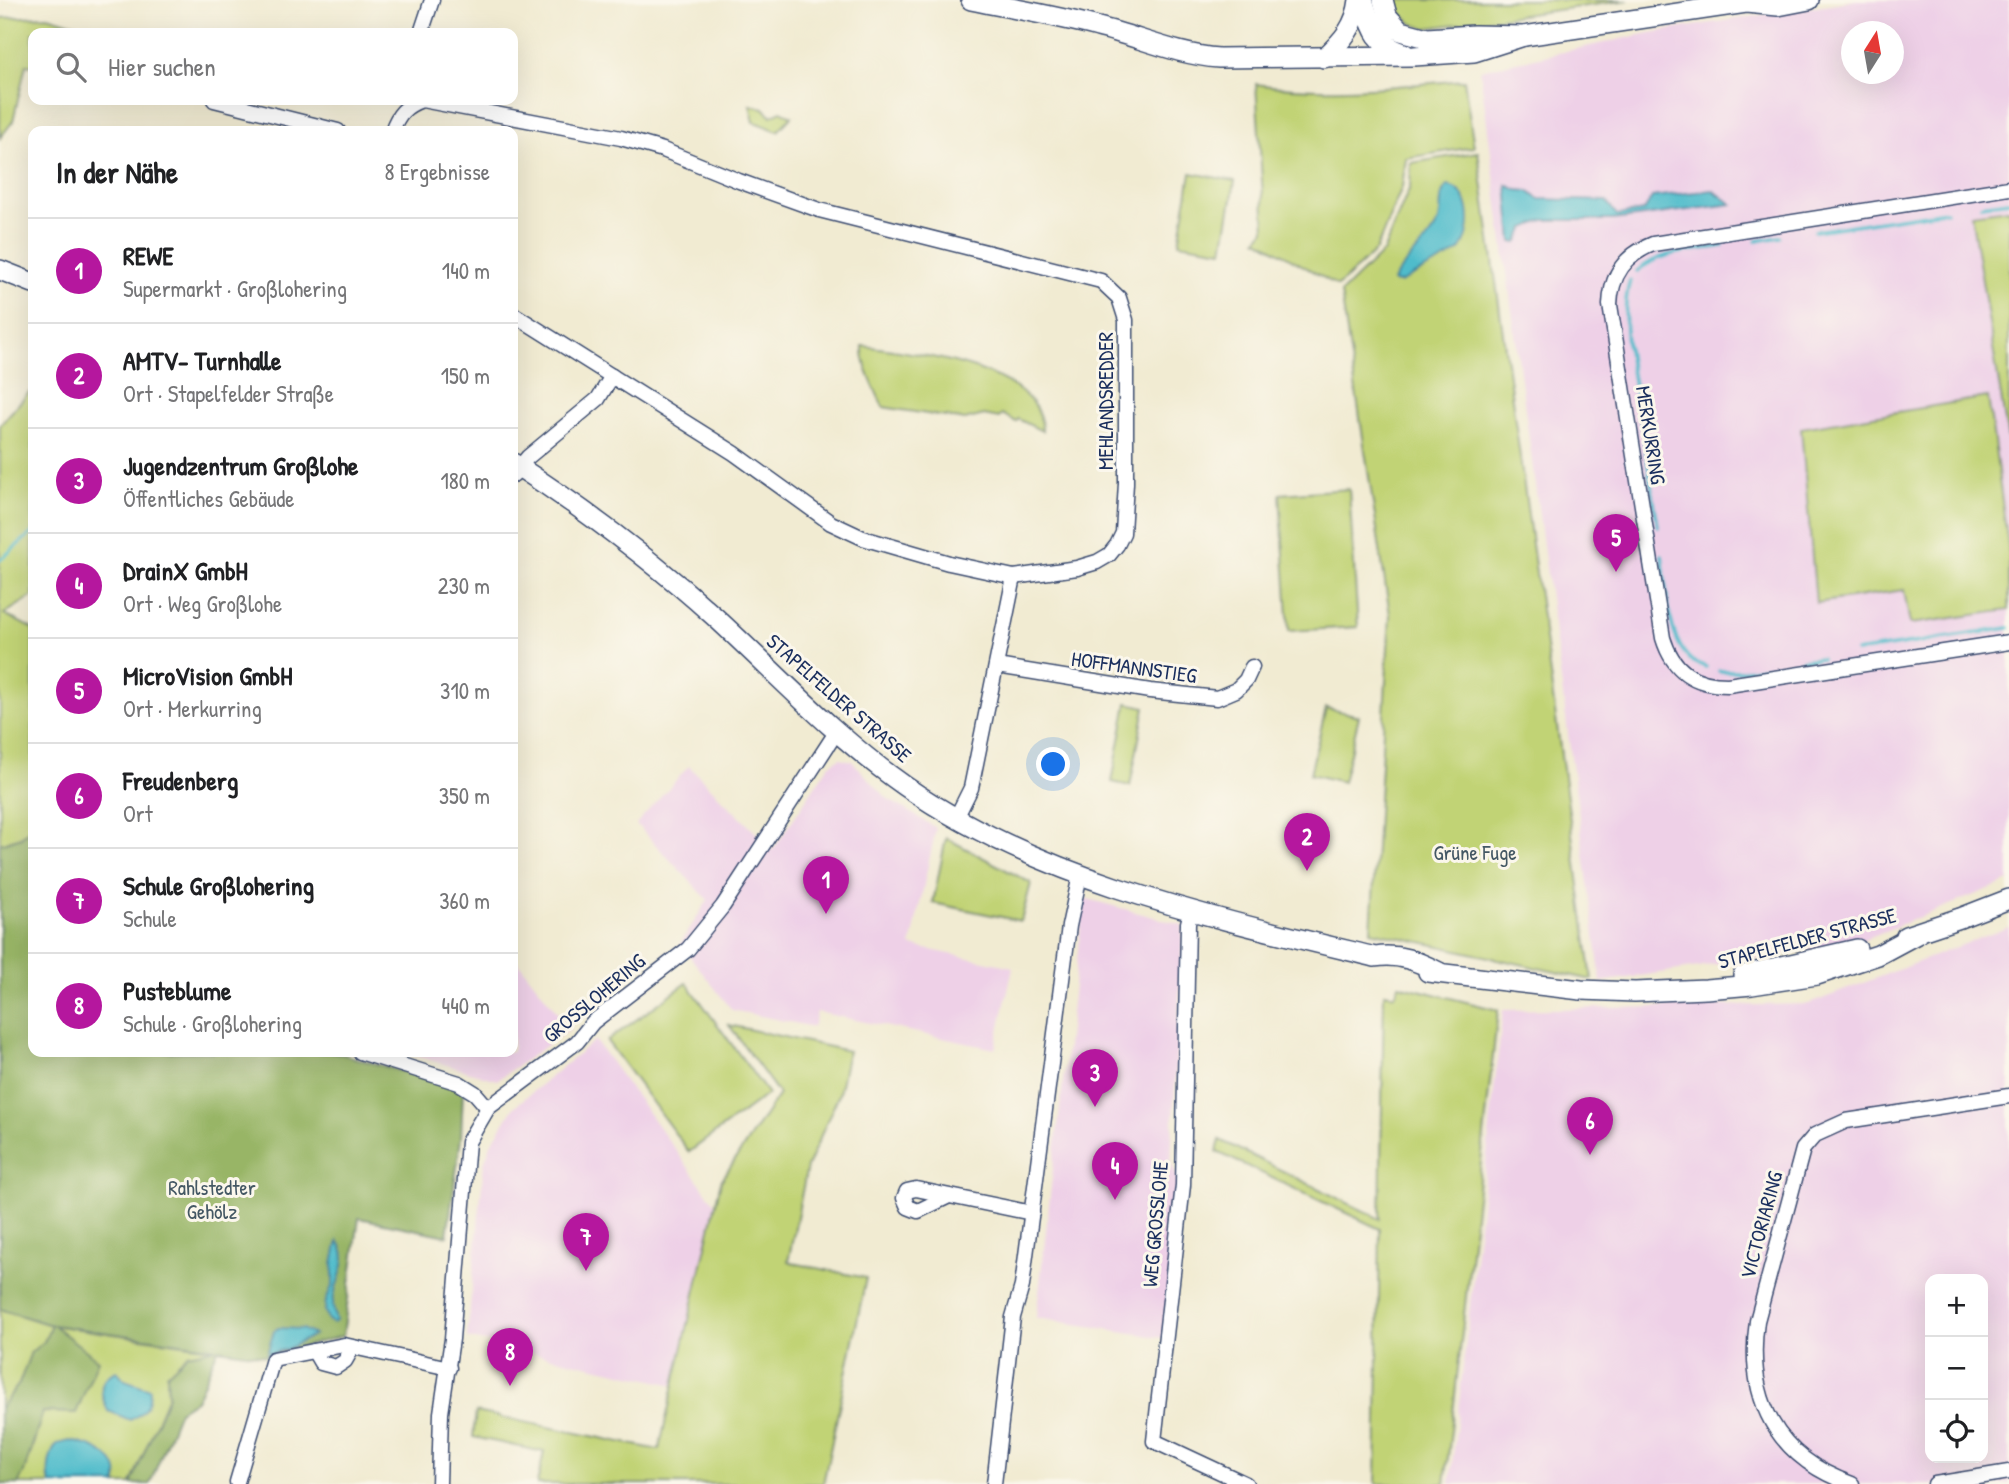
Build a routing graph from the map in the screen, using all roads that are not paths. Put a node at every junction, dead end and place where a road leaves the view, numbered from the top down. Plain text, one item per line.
1 (432, 0) edge
2 (971, 0) edge
3 (1361, 0) edge
4 (1809, 0) edge
5 (1748, 1) edge
6 (1713, 4) edge
7 (1386, 8) edge
8 (423, 28) edge
9 (1524, 36) junction
10 (1427, 38) junction
11 (1389, 48) junction
12 (1414, 56) junction
13 (1356, 57) junction
14 (1324, 58) junction
15 (234, 105) edge
16 (409, 105) edge
17 (448, 105) edge
18 (318, 126) edge
19 (393, 126) edge
20 (2009, 188) edge
21 (0, 270) edge
22 (28, 281) edge
23 (518, 317) edge
24 (612, 376) junction
25 (518, 466) edge
26 (518, 470) edge
27 (1014, 577) junction
28 (2009, 642) edge
29 (997, 666) junction
30 (1252, 667) dead end
31 (836, 732) junction
32 (956, 818) junction
33 (1080, 875) junction
34 (2009, 899) edge
35 (1192, 909) junction
36 (1919, 933) junction
37 (1706, 989) junction
38 (376, 1057) edge
39 (2009, 1096) edge
40 (488, 1108) junction
41 (949, 1196) dead end
42 (1032, 1213) junction
43 (449, 1368) junction
44 (2009, 1472) edge
45 (237, 1482) edge
46 (439, 1484) edge
47 (994, 1484) edge
48 (1246, 1484) edge
49 (1852, 1484) edge
50 (1935, 1484) edge

1 - 8 street
2 - 14 street
3 - 11 street
3 - 14 street
4 - 5 street
5 - 6 street
6 - 9 street
7 - 10 street
7 - 11 street
9 - 10 street
9 - 12 street
10 - 11 street
11 - 12 street
11 - 13 street
12 - 13 street
13 - 14 street
15 - 18 street
16 - 19 street, MEHLANDSREDDER
17 - 27 street, MEHLANDSREDDER
20 - 28 street, MERKURRING
21 - 22 street
23 - 24 street, MEHLANDSREDDER
24 - 25 street
24 - 27 street, MEHLANDSREDDER
26 - 31 street, STAPELFELDER STRASSE
27 - 29 street
29 - 30 street, HOFFMANNSTIEG
29 - 32 street
31 - 32 street, STAPELFELDER STRASSE
31 - 40 street, GROSSLOHERING
32 - 33 street, STAPELFELDER STRASSE
33 - 35 street, STAPELFELDER STRASSE
33 - 42 street
34 - 36 street, STAPELFELDER STRASSE
35 - 37 street, STAPELFELDER STRASSE
35 - 48 street, WEG GROSSLOHE
36 - 37 street, STAPELFELDER STRASSE
36 - 37 street, STAPELFELDER STRASSE
38 - 40 street
39 - 49 street, VICTORIARING
40 - 43 street, GROSSLOHERING
41 - 42 street
42 - 47 street
43 - 45 street
43 - 46 street, GROSSLOHERING
44 - 50 street

